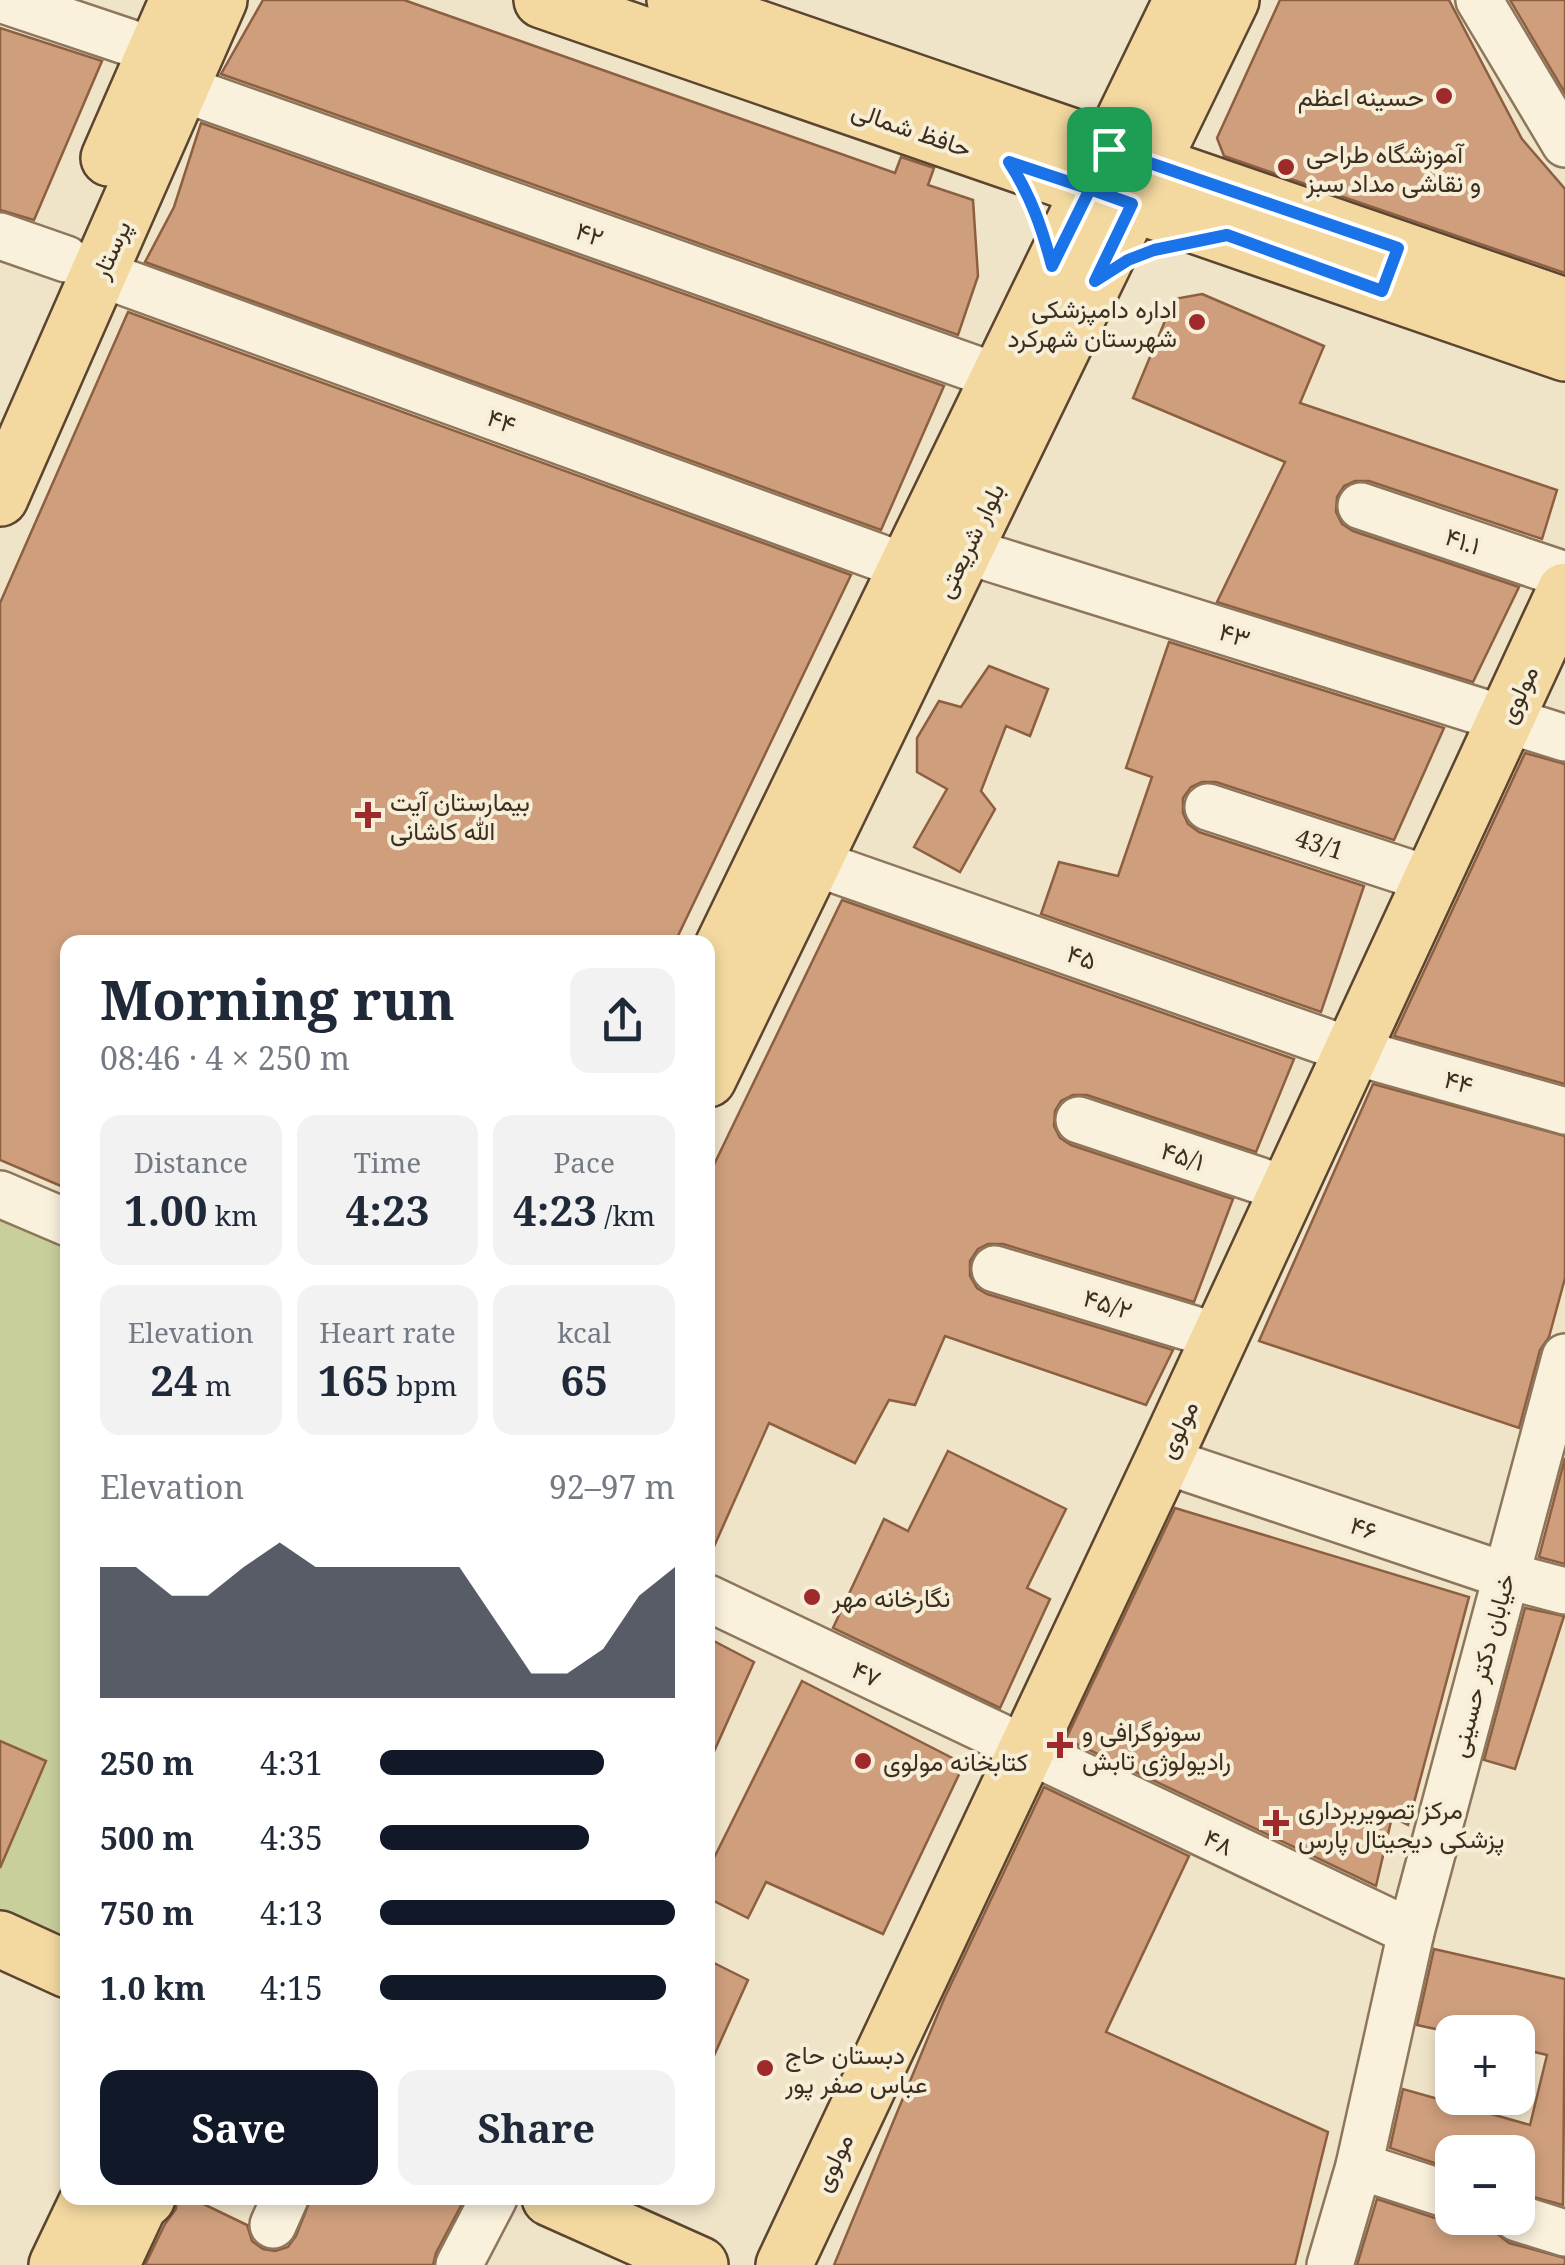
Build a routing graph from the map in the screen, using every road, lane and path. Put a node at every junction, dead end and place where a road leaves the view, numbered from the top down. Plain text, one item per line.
1 (2, 0) edge
2 (178, 0) edge
3 (219, 0) edge
4 (542, 0) edge
5 (675, 0) edge
6 (1182, 0) edge
7 (1231, 0) edge
8 (1479, 0) edge
9 (168, 69) junction
10 (1145, 76) junction
11 (1024, 144) junction
12 (1565, 144) edge
13 (1121, 176) junction
14 (1227, 235) junction
15 (0, 236) edge
16 (83, 266) junction
17 (1390, 270) junction
18 (1073, 274) junction
19 (1565, 306) edge
20 (1565, 353) edge
21 (998, 377) junction
22 (0, 411) edge
23 (0, 498) edge
24 (1361, 506) dead end
25 (964, 550) junction
26 (906, 567) junction
27 (1565, 574) edge
28 (1565, 591) edge
29 (1506, 718) junction
30 (1565, 738) edge
31 (1208, 807) dead end
32 (813, 862) junction
33 (1431, 880) junction
34 (715, 962) edge
35 (1352, 1051) junction
36 (715, 1065) edge
37 (1565, 1110) edge
38 (1079, 1120) dead end
39 (1288, 1190) junction
40 (0, 1194) edge
41 (60, 1220) edge
42 (995, 1269) dead end
43 (1220, 1336) junction
44 (1565, 1357) edge
45 (1163, 1460) junction
46 (1504, 1574) junction
47 (1565, 1591) edge
48 (715, 1601) edge
49 (1027, 1749) junction
50 (1411, 1932) junction
51 (0, 1939) edge
52 (60, 1966) edge
53 (1359, 2166) junction
54 (1435, 2191) edge
55 (86, 2205) edge
56 (141, 2205) edge
57 (490, 2205) edge
58 (566, 2205) edge
59 (1535, 2224) edge
60 (1565, 2233) edge
61 (57, 2265) edge
62 (111, 2265) edge
63 (459, 2265) edge
64 (700, 2265) edge
65 (784, 2265) edge
66 (1330, 2265) edge

1 - 9 street, ۴۲
2 - 9 main road, پرستار
3 - 9 main road, پرستار
4 - 11 main road, حافظ شمالی
5 - 11 main road, حافظ شمالی
6 - 10 main road, بلوار شریعتی
7 - 13 main road, بلوار شریعتی
8 - 12 street
9 - 16 main road, پرستار
9 - 21 street, ۴۲
10 - 11 main road
10 - 13 main road, بلوار شریعتی
11 - 13 main road, حافظ شمالی
11 - 18 main road
13 - 14 main road, حافظ شمالی
13 - 17 main road, حافظ شمالی
13 - 18 main road, بلوار شریعتی
14 - 17 main road, حافظ شمالی
14 - 18 main road
15 - 16 street, ۴۴
16 - 22 main road, پرستار
16 - 23 main road, پرستار
16 - 26 street, ۴۴
17 - 19 main road, حافظ شمالی
17 - 20 main road, حافظ شمالی
18 - 21 main road, بلوار شریعتی
18 - 25 main road, بلوار شریعتی
21 - 26 main road, بلوار شریعتی
24 - 27 street, ۴۱.۱
25 - 29 street, ۴۳
25 - 32 main road, بلوار شریعتی
26 - 34 main road, بلوار شریعتی
28 - 29 main road, مولوی
29 - 30 street
29 - 33 main road, مولوی
31 - 33 street, 43/1
32 - 35 street, ۴۵
32 - 36 main road, بلوار شریعتی
33 - 35 main road, مولوی
35 - 37 street, ۴۴
35 - 39 main road, مولوی
38 - 39 street, ۴۵/۱
39 - 43 main road, مولوی
40 - 41 street
42 - 43 street, ۴۵/۲
43 - 45 main road, مولوی
44 - 46 street, خیابان دکتر حسینی
45 - 46 street, ۴۶
45 - 49 main road, مولوی
46 - 47 street, ۴۶
46 - 50 street, خیابان دکتر حسینی
48 - 49 street, ۴۷
49 - 50 street, ۴۸
49 - 65 main road, مولوی
50 - 53 street, خیابان دکتر حسینی
51 - 52 main road
53 - 54 street
53 - 66 street, خیابان دکتر حسینی
55 - 61 main road
56 - 62 main road
57 - 63 street
58 - 64 main road
59 - 60 street

